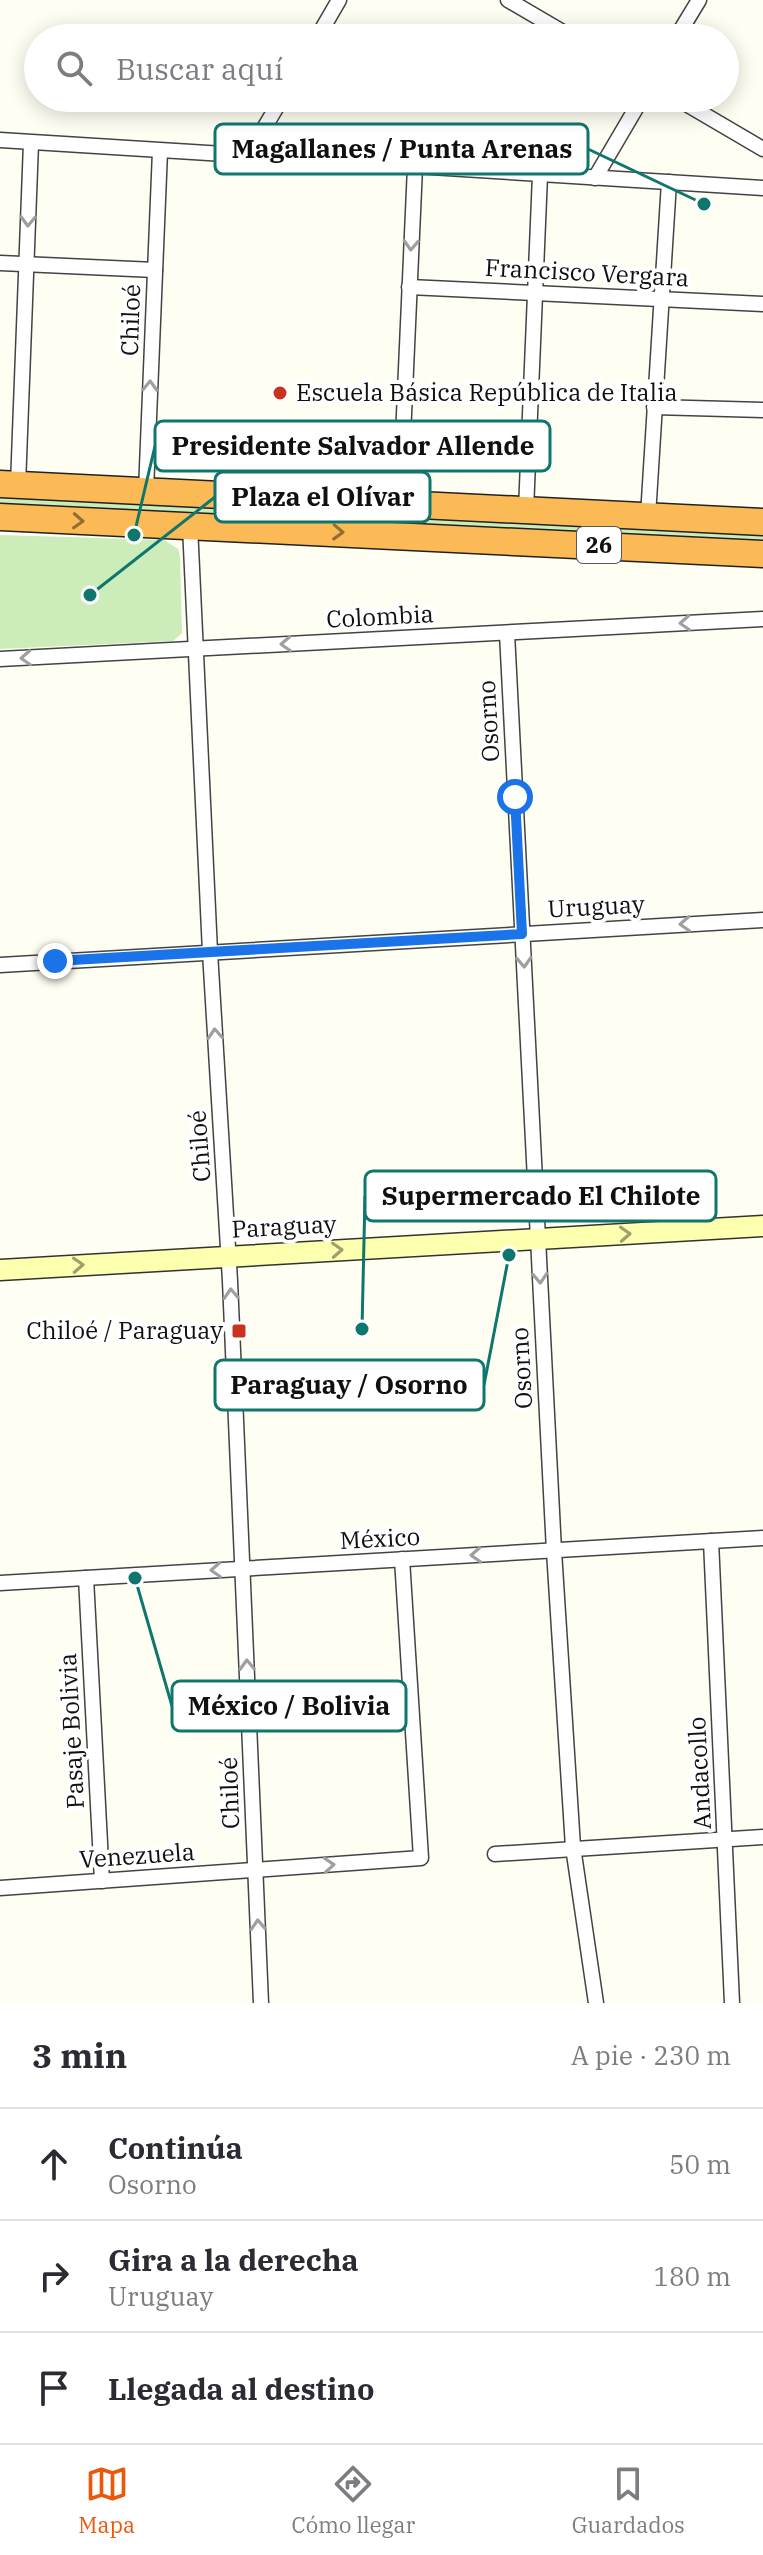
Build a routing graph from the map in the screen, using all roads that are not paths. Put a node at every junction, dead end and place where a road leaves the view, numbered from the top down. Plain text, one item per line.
1 (339, 0) edge
2 (699, 0) edge
3 (513, 1) edge
4 (325, 24) edge
5 (550, 24) edge
6 (684, 24) edge
7 (274, 112) edge
8 (634, 112) edge
9 (700, 112) edge
10 (0, 140) edge
11 (31, 143) junction
12 (763, 149) edge
13 (160, 151) junction
14 (247, 157) junction
15 (415, 167) junction
16 (540, 175) junction
17 (595, 178) junction
18 (669, 182) junction
19 (763, 188) edge
20 (0, 263) edge
21 (26, 264) junction
22 (155, 270) junction
23 (409, 287) junction
24 (535, 293) junction
25 (661, 298) junction
26 (763, 304) edge
27 (654, 407) junction
28 (763, 410) edge
29 (9, 485) edge
30 (146, 491) junction
31 (400, 504) junction
32 (526, 510) junction
33 (648, 516) junction
34 (0, 517) edge
35 (763, 522) edge
36 (190, 526) junction
37 (763, 554) edge
38 (763, 619) edge
39 (507, 633) junction
40 (195, 649) junction
41 (0, 659) edge
42 (763, 920) edge
43 (522, 934) junction
44 (210, 952) junction
45 (0, 965) edge
46 (763, 1226) edge
47 (538, 1239) junction
48 (229, 1256) junction
49 (0, 1270) edge
50 (763, 1538) edge
51 (711, 1541) junction
52 (554, 1551) junction
53 (402, 1559) junction
54 (243, 1569) junction
55 (86, 1578) junction
56 (0, 1583) edge
57 (763, 1837) edge
58 (725, 1838) junction
59 (573, 1847) junction
60 (495, 1854) dead end
61 (255, 1870) junction
62 (102, 1881) junction
63 (0, 1888) edge
64 (261, 2003) edge
65 (596, 2003) edge
66 (732, 2003) edge

1 - 4 street
2 - 6 street
3 - 5 street
7 - 14 street
8 - 17 street
9 - 12 street
10 - 11 street
11 - 13 street
11 -> 21 street
13 - 14 street
13 - 22 street, Chiloé
14 - 15 street
15 - 16 street
15 -> 23 street
16 - 17 street
16 - 24 street
17 - 18 street
18 - 19 street
18 - 25 street
20 - 21 street
21 - 22 street
21 - 29 street
30 -> 22 street, Chiloé
23 - 24 street, Francisco Vergara
23 - 31 street
24 - 25 street, Francisco Vergara
24 - 32 street
25 - 26 street, Francisco Vergara
25 - 27 street
27 - 28 street
27 - 33 street
29 - 30 highway, 26
30 - 31 highway, 26
31 - 32 highway, 26
32 - 33 highway, 26
33 - 35 highway, 26
34 -> 36 highway, 26
36 -> 37 highway, 26
36 - 40 street, Chiloé
38 -> 39 street, Colombia
39 -> 40 street, Colombia
39 - 43 street, Osorno
40 -> 41 street, Colombia
40 - 44 street, Chiloé
42 -> 43 street, Uruguay
43 - 44 street, Uruguay
43 -> 47 street, Osorno
44 - 45 street, Uruguay
48 -> 44 street, Chiloé
47 -> 46 street, Paraguay
48 -> 47 street, Paraguay
47 -> 52 street, Osorno
49 -> 48 street, Paraguay
54 -> 48 street, Chiloé
50 - 51 street, México
51 - 52 street, México
51 - 58 street, Andacollo
52 -> 53 street, México
52 - 59 street, Osorno
53 - 54 street, México
61 -> 53 street, Venezuela
54 -> 55 street, México
61 -> 54 street, Chiloé
55 - 56 street, México
55 - 62 street, Pasaje Bolivia
57 - 58 street
58 - 59 street
58 - 66 street, Andacollo
59 - 60 street
59 - 65 street, Osorno
61 - 62 street, Venezuela
64 -> 61 street, Chiloé
62 - 63 street, Venezuela

